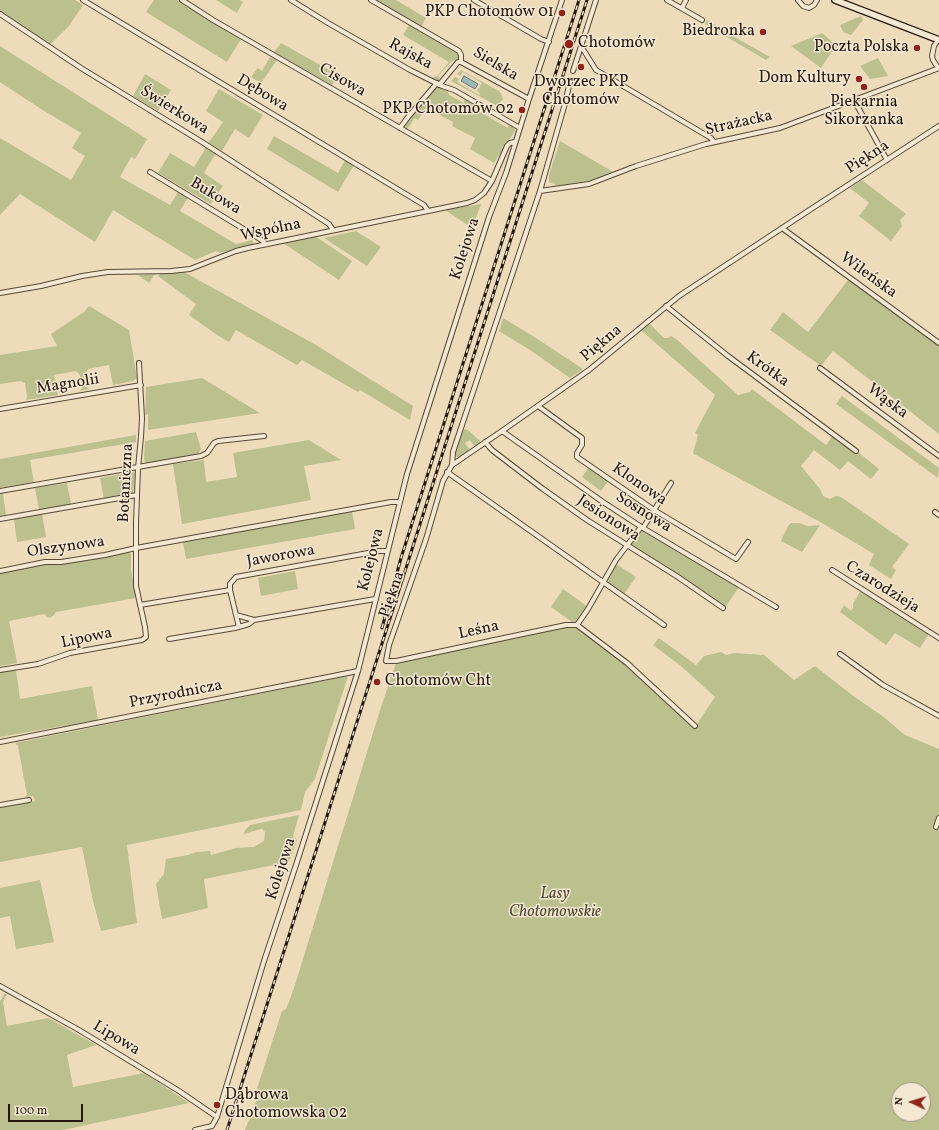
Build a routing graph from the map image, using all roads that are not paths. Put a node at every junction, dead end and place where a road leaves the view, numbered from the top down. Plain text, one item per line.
1 (83, 0) edge
2 (182, 0) edge
3 (291, 0) edge
4 (371, 0) edge
5 (474, 0) edge
6 (562, 0) edge
7 (596, 0) edge
8 (668, 0) edge
9 (686, 0) edge
10 (798, 0) edge
11 (817, 0) edge
12 (835, 0) edge
13 (682, 8) junction
14 (0, 14) edge
15 (702, 20) dead end
16 (939, 40) edge
17 (549, 42) junction
18 (581, 46) junction
19 (461, 62) junction
20 (939, 68) edge
21 (573, 71) dead end
22 (570, 82) dead end
23 (438, 84) junction
24 (528, 99) junction
25 (854, 100) junction
26 (939, 126) edge
27 (400, 128) junction
28 (520, 128) junction
29 (516, 142) junction
30 (714, 142) junction
31 (887, 160) junction
32 (150, 172) dead end
33 (492, 181) junction
34 (540, 191) junction
35 (428, 211) junction
36 (782, 228) junction
37 (333, 230) junction
38 (266, 244) junction
39 (0, 293) edge
40 (666, 306) junction
41 (939, 343) edge
42 (140, 363) dead end
43 (820, 368) dead end
44 (141, 385) junction
45 (538, 406) junction
46 (0, 409) edge
47 (502, 431) junction
48 (264, 436) dead end
49 (485, 442) junction
50 (856, 451) dead end
51 (939, 456) edge
52 (452, 465) junction
53 (138, 468) junction
54 (447, 472) junction
55 (671, 483) dead end
56 (0, 491) edge
57 (137, 495) junction
58 (398, 502) junction
59 (654, 510) junction
60 (935, 512) dead end
61 (939, 515) edge
62 (0, 519) edge
63 (642, 528) junction
64 (748, 542) dead end
65 (627, 546) junction
66 (136, 548) junction
67 (387, 550) junction
68 (832, 570) dead end
69 (0, 571) edge
70 (603, 581) junction
71 (230, 590) junction
72 (375, 599) junction
73 (140, 605) junction
74 (776, 607) dead end
75 (723, 608) dead end
76 (236, 615) junction
77 (254, 620) junction
78 (577, 625) junction
79 (664, 625) dead end
80 (239, 627) junction
81 (939, 638) edge
82 (169, 639) dead end
83 (840, 654) dead end
84 (386, 661) joint
85 (0, 670) edge
86 (358, 671) junction
87 (939, 716) edge
88 (695, 726) dead end
89 (0, 742) edge
90 (29, 800) dead end
91 (0, 806) edge
92 (939, 818) edge
93 (936, 826) dead end
94 (0, 986) edge
95 (217, 1117) junction
96 (195, 1130) edge

1 - 35 street, Dębowa
2 - 27 street, Cisowa
3 - 23 street, Rajska
4 - 19 street, Sielska
5 - 17 street
6 - 17 street, Kolejowa
7 - 18 street
8 - 13 street
9 - 13 street
10 - 11 street
12 - 16 street
13 - 15 street
14 - 37 street, Świerkowa
16 - 20 street
17 - 24 street, Kolejowa
18 - 21 street
18 - 30 street
19 - 23 street
19 - 24 street, Sielska
20 - 25 street, Strażacka
22 - 34 street
23 - 27 street
23 - 28 street, Rajska
24 - 28 street, Kolejowa
25 - 30 street, Strażacka
25 - 31 street
26 - 31 street, Piękna
27 - 33 street, Cisowa
28 - 29 street, Kolejowa
29 - 33 street, Wspólna
29 - 58 street, Kolejowa
30 - 34 street, Strażacka
31 - 36 street, Piękna
32 - 38 street, Bukowa
33 - 35 street, Wspólna
34 - 52 street
35 - 37 street, Wspólna
36 - 40 street, Piękna
36 - 41 street, Wileńska
37 - 38 street, Wspólna
38 - 39 street, Wspólna
40 - 45 street, Piękna
40 - 50 street, Krótka
42 - 44 street, Botaniczna
43 - 51 street, Wąska
44 - 46 street, Magnolii
44 - 53 street, Botaniczna
45 - 47 street, Piękna
45 - 59 street, Klonowa
47 - 49 street, Piękna
47 - 63 street, Sosnowa
48 - 53 street
49 - 52 street, Piękna
49 - 65 street, Jesionowa
52 - 54 street, Piękna
53 - 56 street
53 - 57 street, Botaniczna
54 - 70 street
54 - 84 street, Piękna
55 - 59 street
57 - 62 street
57 - 66 street, Botaniczna
58 - 66 street, Olszynowa
58 - 67 street, Kolejowa
59 - 63 street
59 - 64 street, Klonowa
60 - 61 street
63 - 65 street
63 - 74 street, Sosnowa
65 - 70 street
65 - 75 street, Jesionowa
66 - 69 street, Olszynowa
66 - 73 street, Botaniczna
67 - 71 street, Jaworowa
67 - 72 street, Kolejowa
68 - 81 street, Czarodzieja
70 - 78 street
70 - 79 street
71 - 73 street
71 - 76 street
72 - 77 street
72 - 86 street, Kolejowa
73 - 85 street, Lipowa
76 - 77 street
76 - 80 street
77 - 80 street
78 - 84 street, Leśna
78 - 88 street
80 - 82 street
83 - 87 street
86 - 89 street, Przyrodnicza
86 - 95 street, Kolejowa
90 - 91 street
92 - 93 street
94 - 95 street, Lipowa
95 - 96 street, Kolejowa

